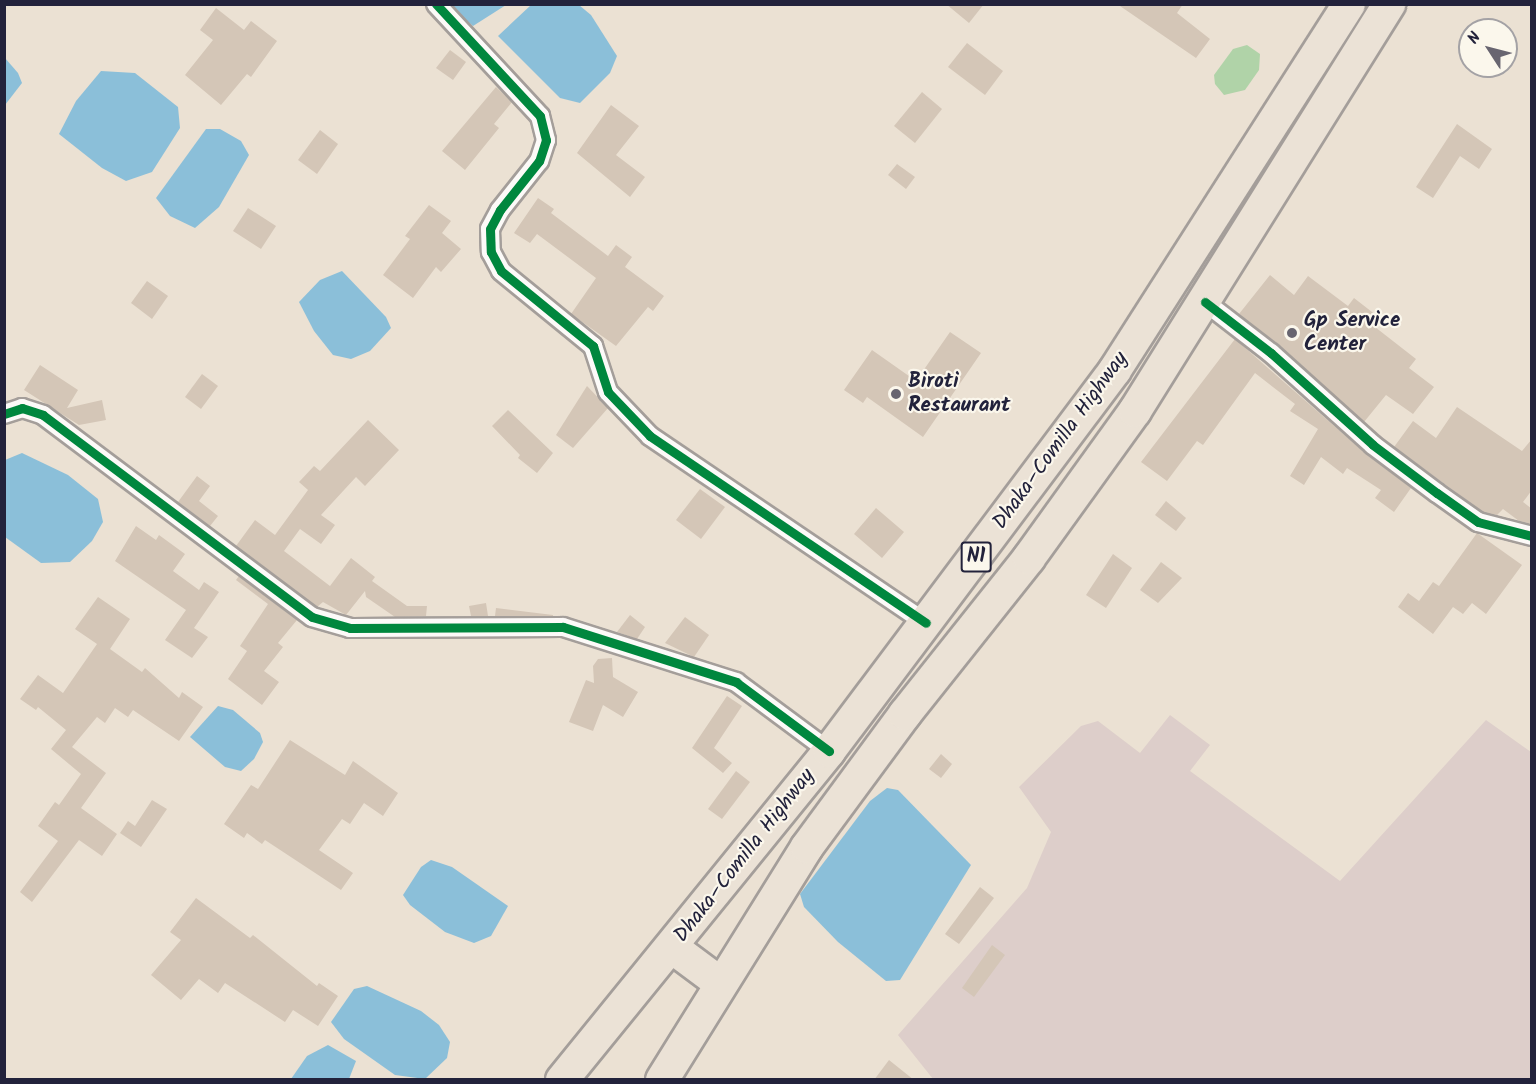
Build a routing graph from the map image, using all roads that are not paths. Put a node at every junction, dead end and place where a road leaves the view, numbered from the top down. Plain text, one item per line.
1 (436, 4) edge
2 (1349, 4) edge
3 (1389, 4) edge
4 (1326, 42) junction
5 (1355, 58) junction
6 (1205, 302) junction
7 (4, 414) edge
8 (1532, 536) edge
9 (926, 623) junction
10 (829, 751) junction
11 (673, 948) junction
12 (720, 983) junction
13 (562, 1080) edge
14 (662, 1080) edge

1 - 9 street
2 - 4 highway, Dhaka–Comilla Highway / N1
3 - 5 highway, Dhaka–Comilla Highway / N1
4 - 5 highway
4 - 9 highway, Dhaka–Comilla Highway / N1
5 - 6 highway, Dhaka–Comilla Highway / N1
6 - 8 street
6 - 12 highway, Dhaka–Comilla Highway / N1
7 - 10 street
9 - 10 highway, Dhaka–Comilla Highway / N1
10 - 11 highway, Dhaka–Comilla Highway / N1
11 - 12 highway
11 - 13 highway, Dhaka–Comilla Highway / N1
12 - 14 highway, Dhaka–Comilla Highway / N1

